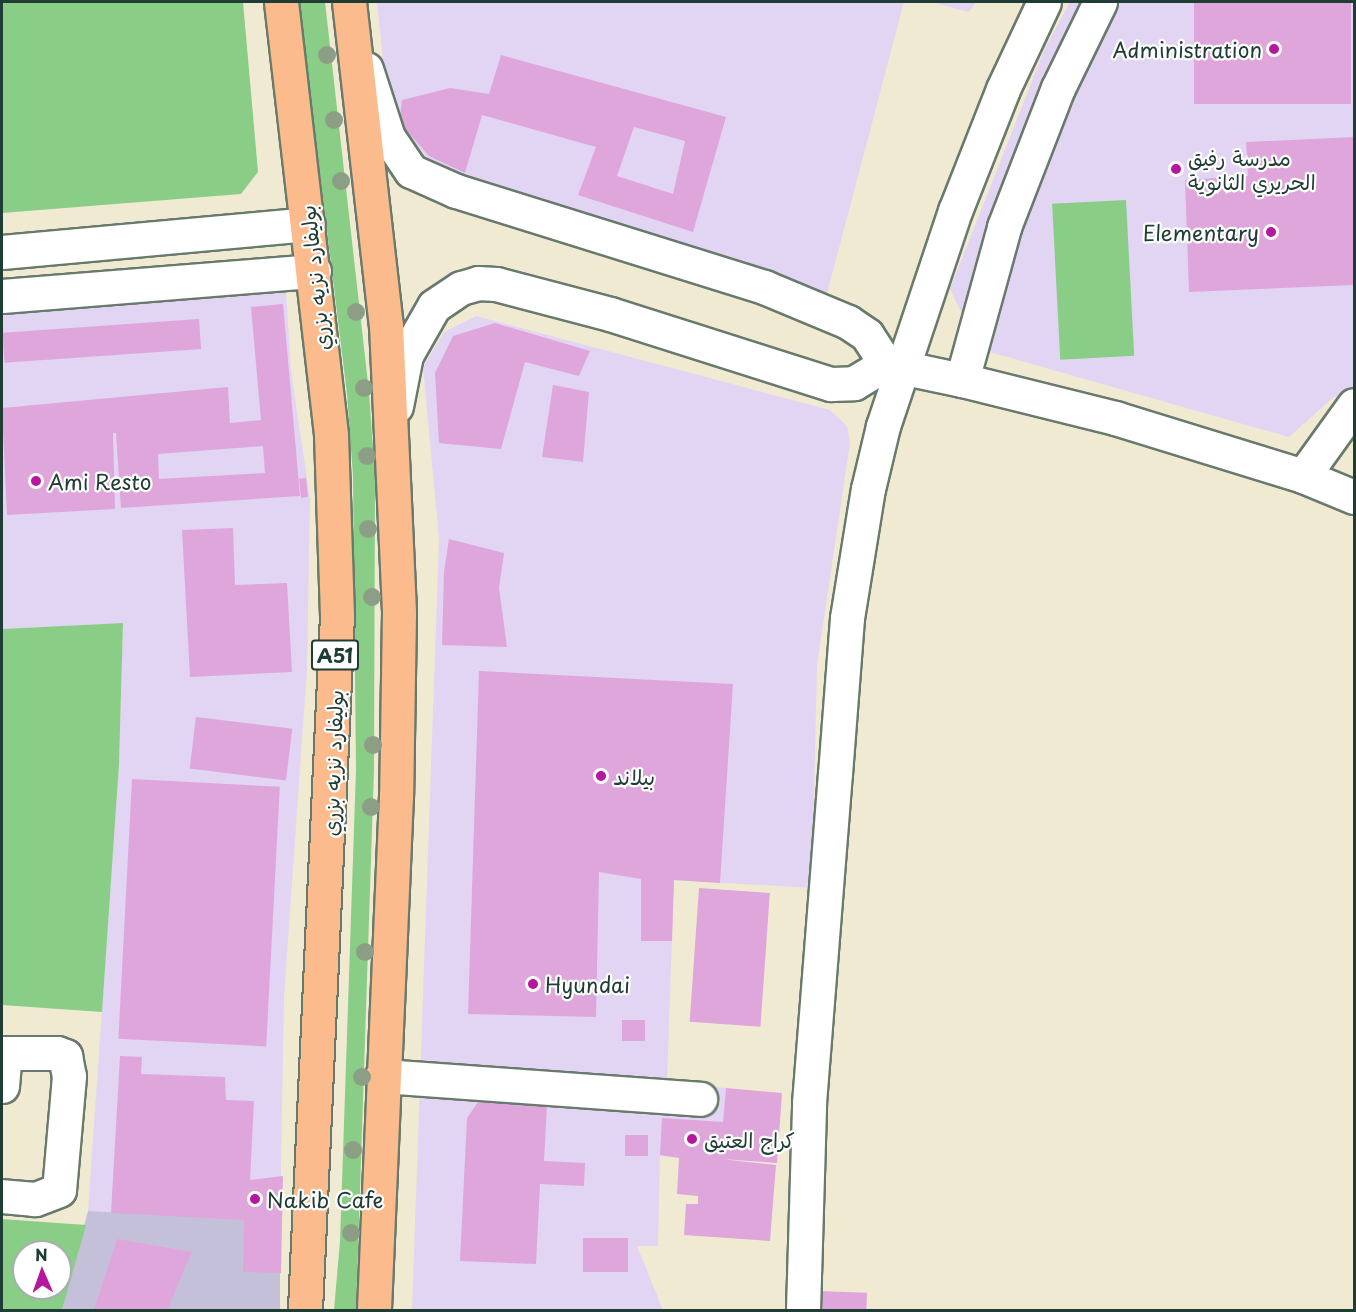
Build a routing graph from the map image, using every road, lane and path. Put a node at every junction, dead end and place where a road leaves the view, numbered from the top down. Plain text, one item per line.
1 (281, 2) edge
2 (1044, 2) edge
3 (1100, 2) edge
4 (350, 7) edge
5 (308, 224) junction
6 (2, 252) edge
7 (314, 271) junction
8 (2, 296) edge
9 (893, 365) junction
10 (962, 380) junction
11 (1354, 405) edge
12 (392, 432) junction
13 (1303, 476) junction
14 (1354, 497) edge
15 (3, 1053) edge
16 (382, 1076) junction
17 (2, 1086) edge
18 (700, 1099) dead end
19 (2, 1196) edge
20 (304, 1311) edge
21 (374, 1311) edge
22 (803, 1311) edge

1 - 5 highway, بوليفارد نزيه بزري / A51
2 - 9 street
3 - 10 street
4 - 9 street
4 - 12 highway
5 - 6 street
5 - 7 highway, بوليفارد نزيه بزري / A51
7 - 8 street
7 - 20 highway, بوليفارد نزيه بزري / A51
9 - 10 street
9 - 12 street
9 - 22 street
10 - 13 street
11 - 13 street
12 - 16 highway
13 - 14 street
15 - 17 street
15 - 19 street
16 - 18 street
16 - 21 highway

